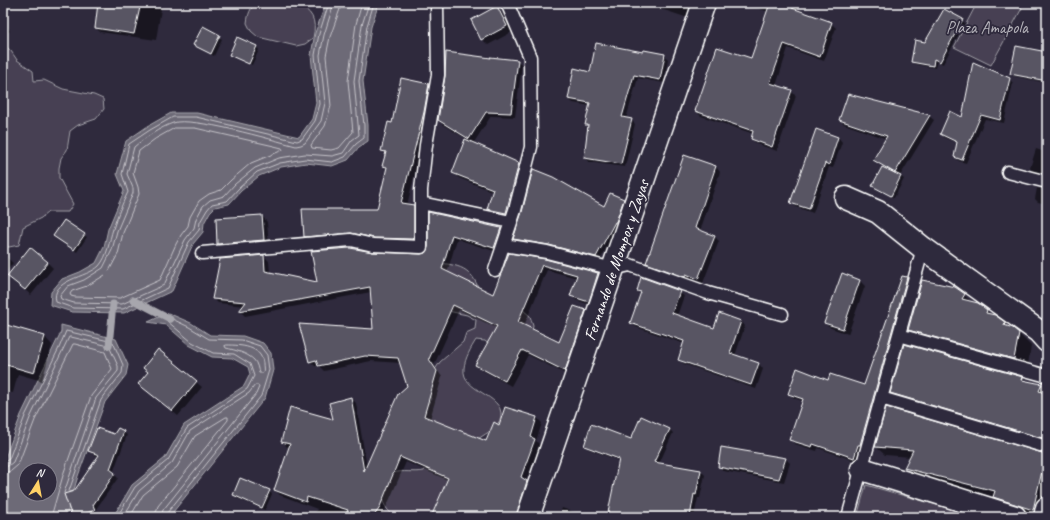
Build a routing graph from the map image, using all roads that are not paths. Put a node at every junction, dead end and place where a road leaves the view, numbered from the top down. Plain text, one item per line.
1 (437, 3) edge
2 (507, 3) edge
3 (704, 3) edge
4 (1008, 172) dead end
5 (1047, 182) edge
6 (846, 198) dead end
7 (421, 203) junction
8 (511, 222) junction
9 (504, 246) junction
10 (923, 248) junction
11 (202, 253) dead end
12 (614, 269) junction
13 (495, 270) dead end
14 (782, 314) dead end
15 (899, 335) junction
16 (1047, 341) edge
17 (1047, 376) edge
18 (881, 398) junction
19 (1047, 447) edge
20 (862, 470) junction
21 (1047, 508) edge
22 (528, 517) edge
23 (848, 517) edge
24 (1015, 517) edge
25 (1045, 517) edge

1 - 7 lane
2 - 8 lane
3 - 12 street, Fernando de Mompox y Zayas
4 - 5 lane
6 - 10 street
7 - 8 lane
7 - 11 lane
8 - 9 lane
9 - 12 lane
9 - 13 lane
10 - 15 lane
10 - 16 street
12 - 14 lane
12 - 22 street, Fernando de Mompox y Zayas
15 - 17 lane
15 - 18 lane
18 - 19 lane
18 - 20 lane
20 - 23 lane
20 - 24 street
21 - 25 street

